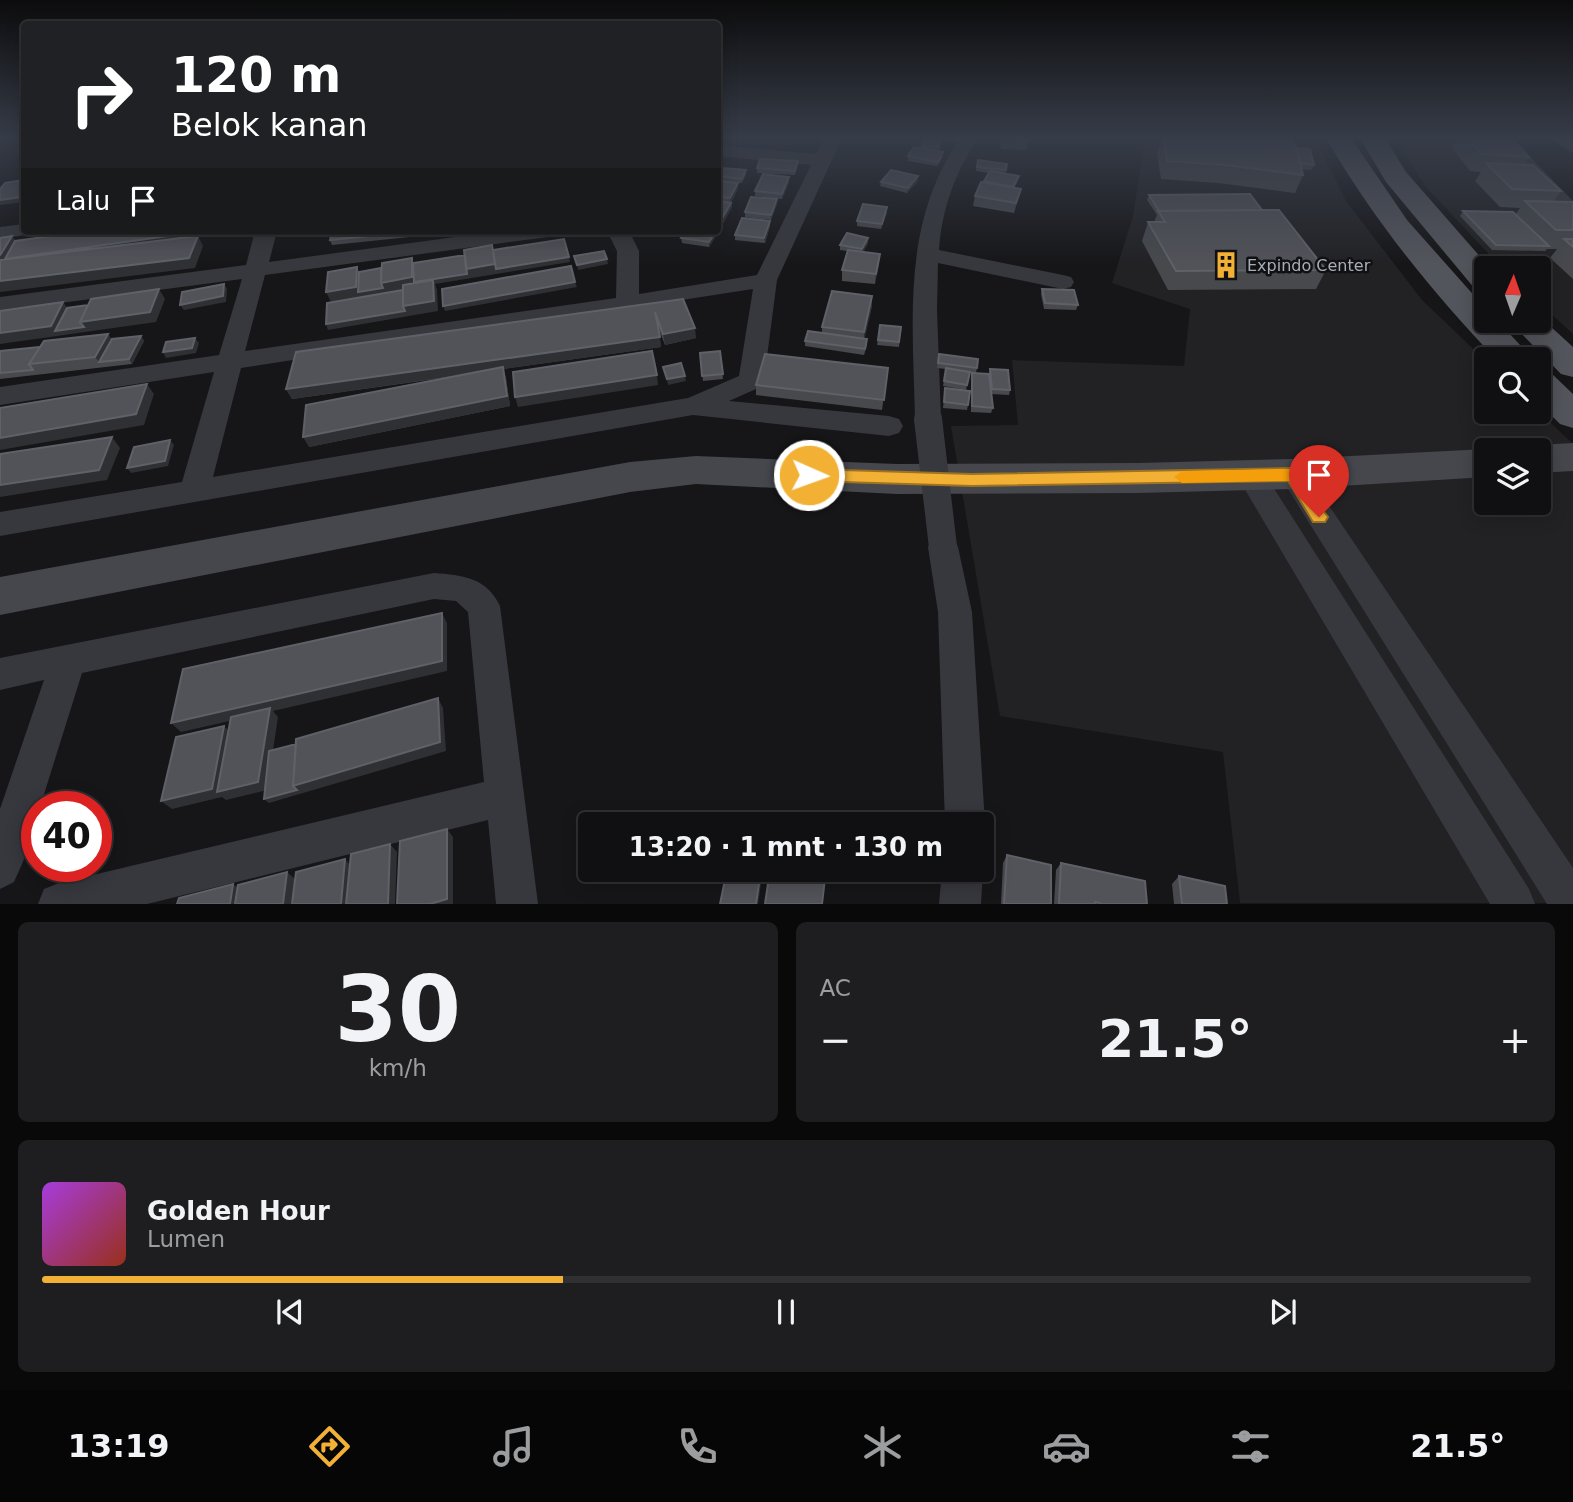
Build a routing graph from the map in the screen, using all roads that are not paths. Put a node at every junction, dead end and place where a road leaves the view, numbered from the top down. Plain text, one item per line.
1 (812, 180) edge
2 (946, 180) edge
3 (1363, 180) edge
4 (1399, 180) edge
5 (1541, 180) edge
6 (1573, 188) edge
7 (1550, 190) junction
8 (1573, 213) edge
9 (21, 230) edge
10 (0, 233) edge
11 (265, 235) edge
12 (519, 235) edge
13 (623, 241) edge
14 (926, 254) junction
15 (1474, 268) edge
16 (255, 272) junction
17 (766, 280) junction
18 (1063, 282) dead end
19 (627, 303) junction
20 (0, 304) edge
21 (1518, 338) edge
22 (228, 362) junction
23 (1573, 366) edge
24 (1551, 394) edge
25 (0, 396) edge
26 (694, 406) junction
27 (1573, 415) edge
28 (889, 425) dead end
29 (1573, 457) edge
30 (1551, 458) edge
31 (1474, 464) edge
32 (1293, 474) junction
33 (1251, 476) junction
34 (195, 489) junction
35 (0, 524) edge
36 (0, 596) edge
37 (69, 659) junction
38 (0, 674) edge
39 (507, 796) junction
40 (964, 812) edge
41 (0, 868) edge
42 (961, 882) edge
43 (59, 904) edge
44 (517, 904) edge
45 (960, 904) edge
46 (1514, 904) edge
47 (1572, 904) edge

1 - 17 street
2 - 14 street
3 - 21 main road
4 - 15 main road
5 - 7 street
6 - 7 street
7 - 8 street
9 - 10 street
11 - 16 street
12 - 16 street
13 - 19 street
14 - 18 street
14 - 40 street, bridge
16 - 20 street
16 - 22 street
17 - 19 street
17 - 26 street
19 - 22 street
21 - 23 main road
22 - 25 street
22 - 34 street
24 - 27 main road
26 - 28 street
26 - 34 street
29 - 30 street
31 - 32 street
32 - 33 street
32 - 47 street
33 - 36 street
33 - 46 street
34 - 35 street
37 - 38 street
37 - 39 street
37 - 41 street
39 - 43 street
39 - 44 street
42 - 45 street

